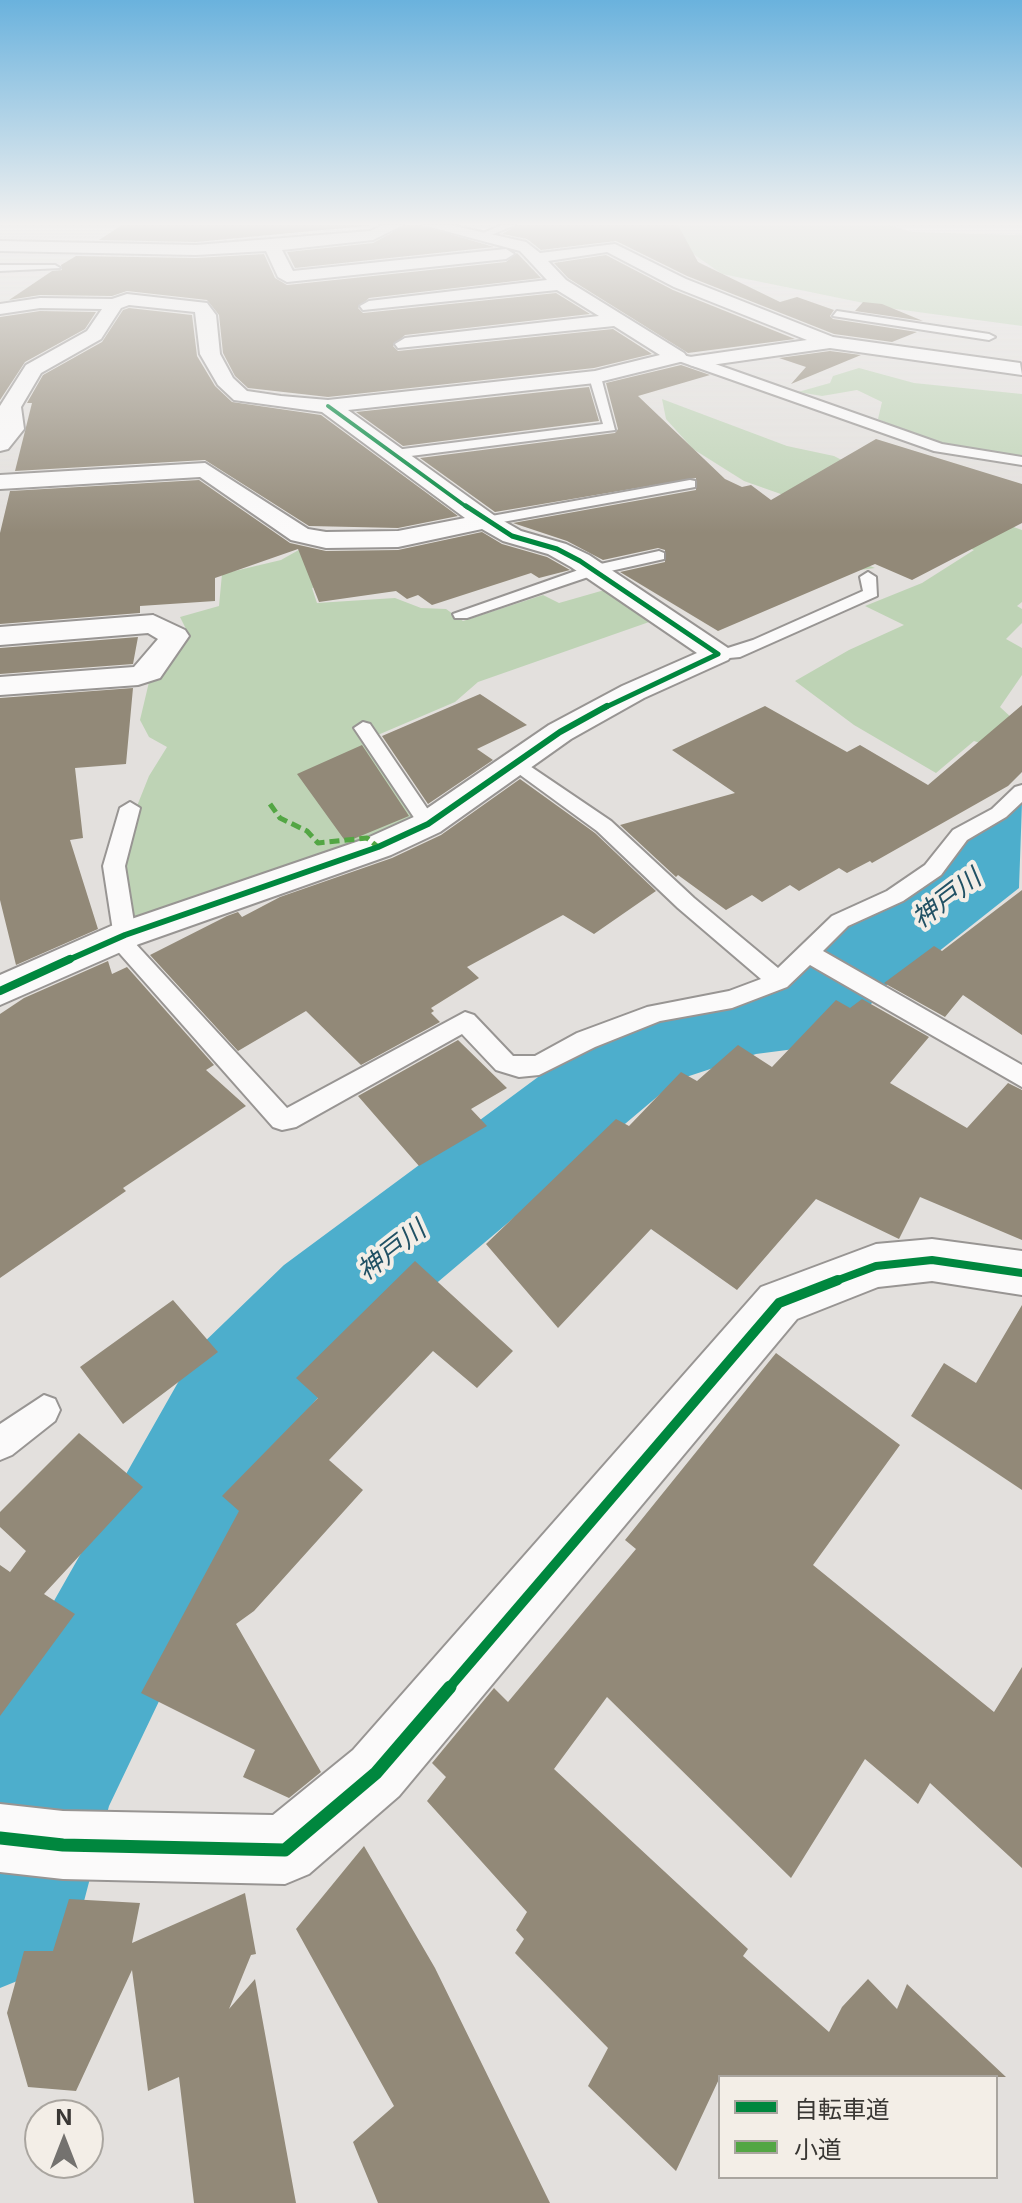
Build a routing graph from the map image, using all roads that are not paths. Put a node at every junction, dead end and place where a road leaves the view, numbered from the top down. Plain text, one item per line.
1 (99, 328) edge
2 (208, 328) edge
3 (390, 328) edge
4 (546, 328) edge
5 (629, 328) edge
6 (793, 328) edge
7 (907, 328) edge
8 (964, 334) junction
9 (989, 337) dead end
10 (829, 342) junction
11 (405, 344) junction
12 (687, 359) junction
13 (951, 359) junction
14 (1020, 369) dead end
15 (595, 377) junction
16 (434, 379) junction
17 (328, 406) junction
18 (0, 444) edge
19 (395, 454) junction
20 (1022, 461) edge
21 (0, 482) edge
22 (690, 484) dead end
23 (486, 521) junction
24 (659, 556) dead end
25 (593, 570) junction
26 (868, 577) dead end
27 (461, 614) dead end
28 (0, 636) edge
29 (718, 654) junction
30 (0, 686) edge
31 (363, 728) dead end
32 (515, 762) junction
33 (1022, 791) edge
34 (130, 808) dead end
35 (428, 824) junction
36 (121, 937) junction
37 (813, 956) junction
38 (779, 981) junction
39 (0, 991) edge
40 (1022, 1077) edge
41 (1022, 1273) edge
42 (44, 1410) dead end
43 (0, 1444) edge
44 (32, 1842) edge

1 - 18 street
2 - 17 street
3 - 11 street
4 - 11 street
5 - 12 street
6 - 10 street
7 - 8 lane
8 - 9 lane
8 - 13 lane
10 - 12 street
10 - 13 street
11 - 16 street
12 - 15 street
12 - 20 lane
13 - 14 street
15 - 16 street
15 - 19 lane
16 - 17 street
17 - 19 street
19 - 23 street
21 - 23 street
22 - 23 lane
23 - 25 street
24 - 25 lane
25 - 27 lane
25 - 29 street
26 - 29 lane
28 - 30 street
29 - 32 street
31 - 35 lane
32 - 35 street
32 - 38 lane
33 - 37 lane
34 - 36 lane
35 - 36 street
36 - 38 lane
36 - 39 street
37 - 38 lane
37 - 40 lane
41 - 44 street
42 - 43 lane

